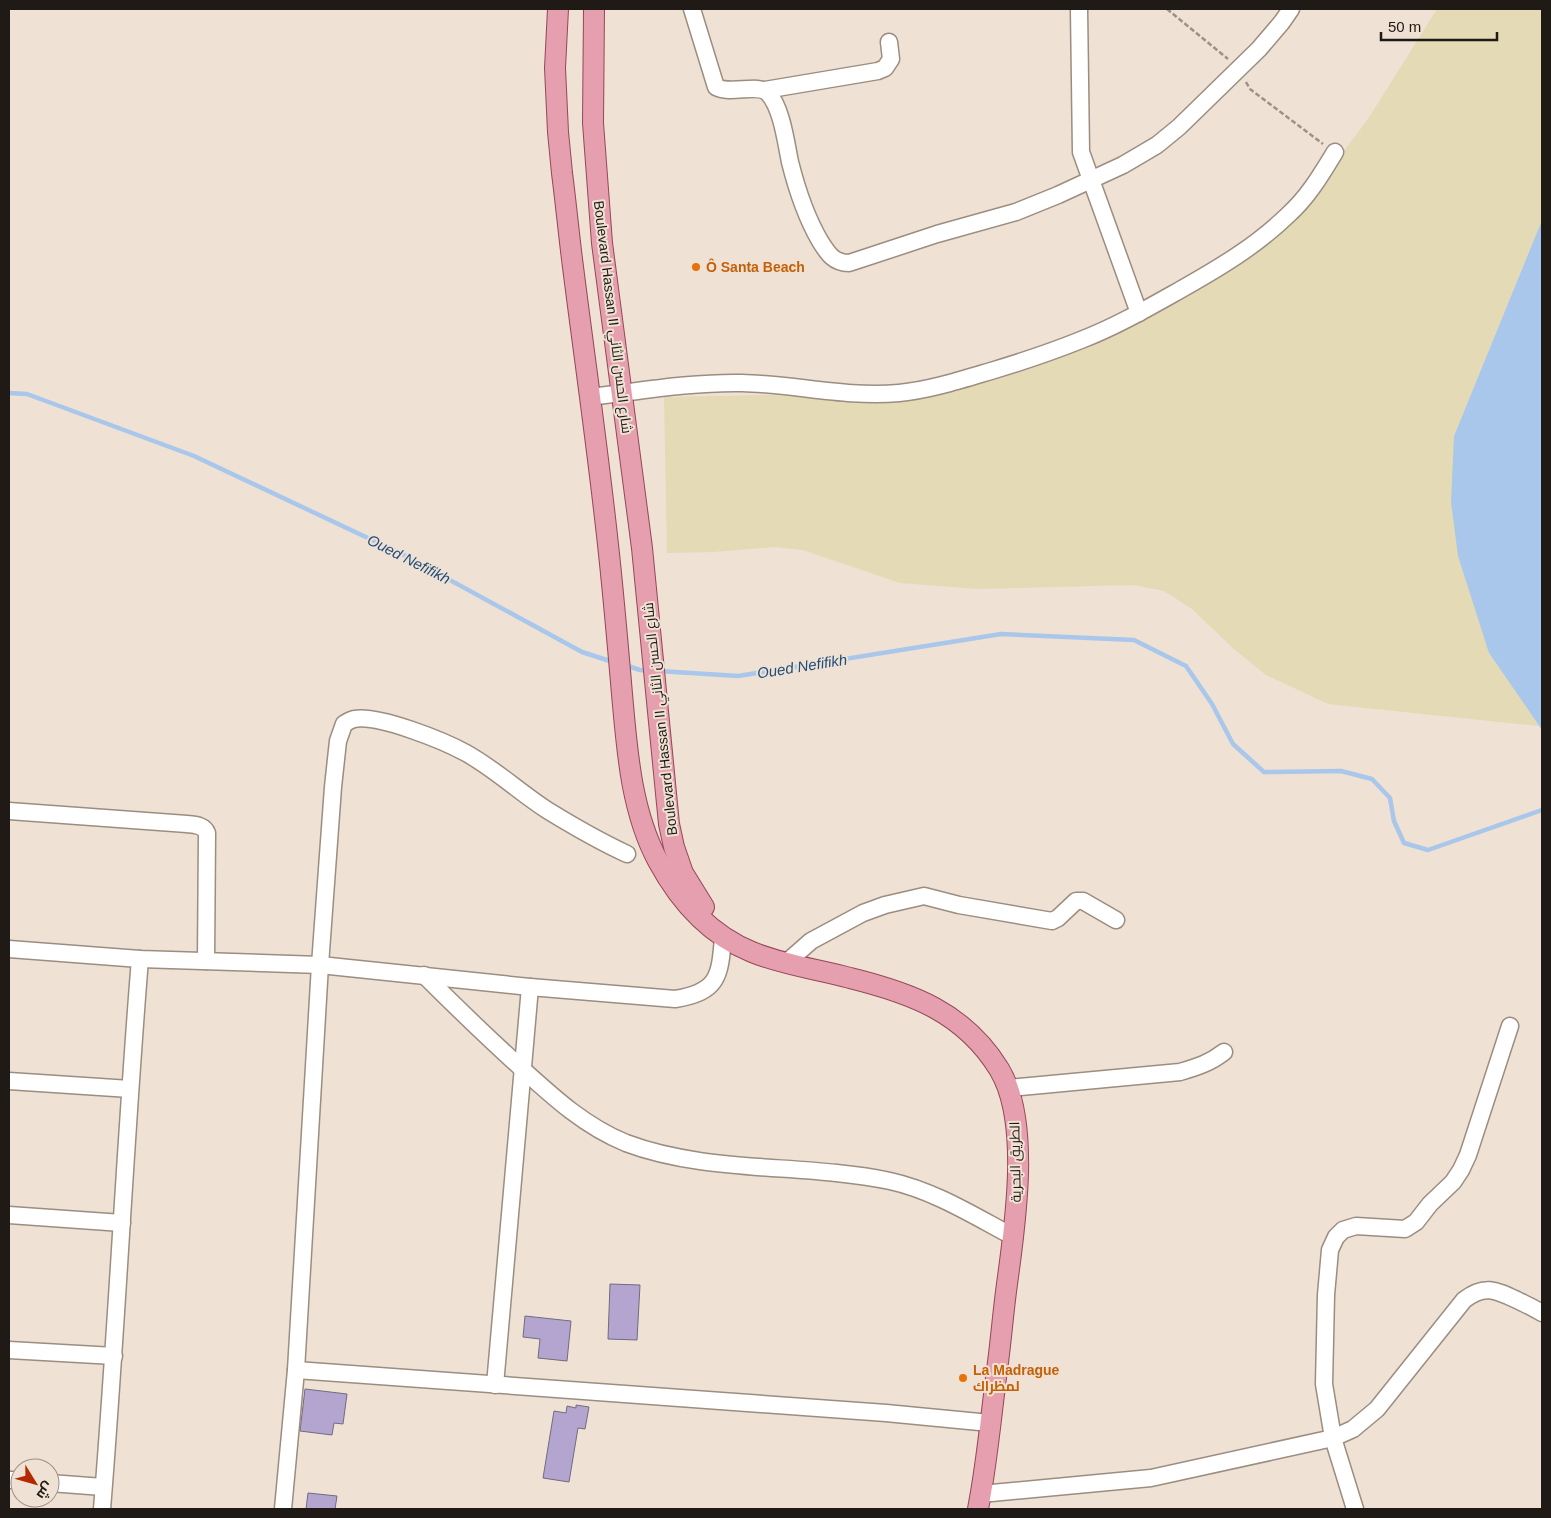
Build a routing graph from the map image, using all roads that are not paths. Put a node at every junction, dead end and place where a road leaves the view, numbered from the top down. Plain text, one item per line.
1 (558, 9) edge
2 (594, 9) edge
3 (692, 9) edge
4 (1079, 9) edge
5 (1291, 9) edge
6 (889, 42) dead end
7 (765, 90) junction
8 (1335, 152) dead end
9 (1090, 181) junction
10 (1139, 313) junction
11 (622, 393) junction
12 (590, 397) junction
13 (9, 811) edge
14 (627, 854) dead end
15 (1116, 920) dead end
16 (723, 937) junction
17 (9, 949) edge
18 (140, 959) junction
19 (206, 961) junction
20 (786, 963) junction
21 (320, 965) junction
22 (424, 975) junction
23 (530, 987) junction
24 (1510, 1026) dead end
25 (1224, 1052) dead end
26 (523, 1070) junction
27 (9, 1081) edge
28 (1009, 1088) junction
29 (130, 1089) junction
30 (9, 1215) edge
31 (122, 1223) junction
32 (1014, 1237) junction
33 (1540, 1307) edge
34 (9, 1350) edge
35 (114, 1356) junction
36 (296, 1370) junction
37 (495, 1385) junction
38 (990, 1424) junction
39 (1333, 1438) junction
40 (60, 1484) edge
41 (104, 1487) junction
42 (979, 1501) edge
43 (102, 1509) edge
44 (283, 1509) edge
45 (1355, 1509) edge

1 - 12 main road, Boulevard Hassan II شارع الحسن الثاني
2 - 11 main road, Boulevard Hassan II شارع الحسن الثاني
3 - 7 street
4 - 9 street
5 - 9 street
6 - 7 street
7 - 9 street
8 - 10 street
9 - 10 street
10 - 11 street
11 - 12 street
11 - 16 main road, Boulevard Hassan II شارع الحسن الثاني
12 - 16 main road, Boulevard Hassan II شارع الحسن الثاني
13 - 19 street
14 - 21 street
15 - 20 street
16 - 20 main road, الطريق البحرية
16 - 23 street
17 - 18 street
18 - 19 street
18 - 29 street
19 - 21 street
20 - 28 main road, الطريق البحرية
21 - 22 street
21 - 36 street
22 - 23 street
22 - 26 street
23 - 26 street
24 - 39 street
25 - 28 street
26 - 32 street
26 - 37 street
27 - 29 street
28 - 32 main road, الطريق البحرية
29 - 31 street
30 - 31 street
31 - 35 street
32 - 38 main road, الطريق البحرية
33 - 39 street
34 - 35 street
35 - 41 street
36 - 37 street
36 - 44 street
37 - 38 street
38 - 42 main road, الطريق البحرية
39 - 42 street
39 - 45 street
40 - 41 street
41 - 43 street

